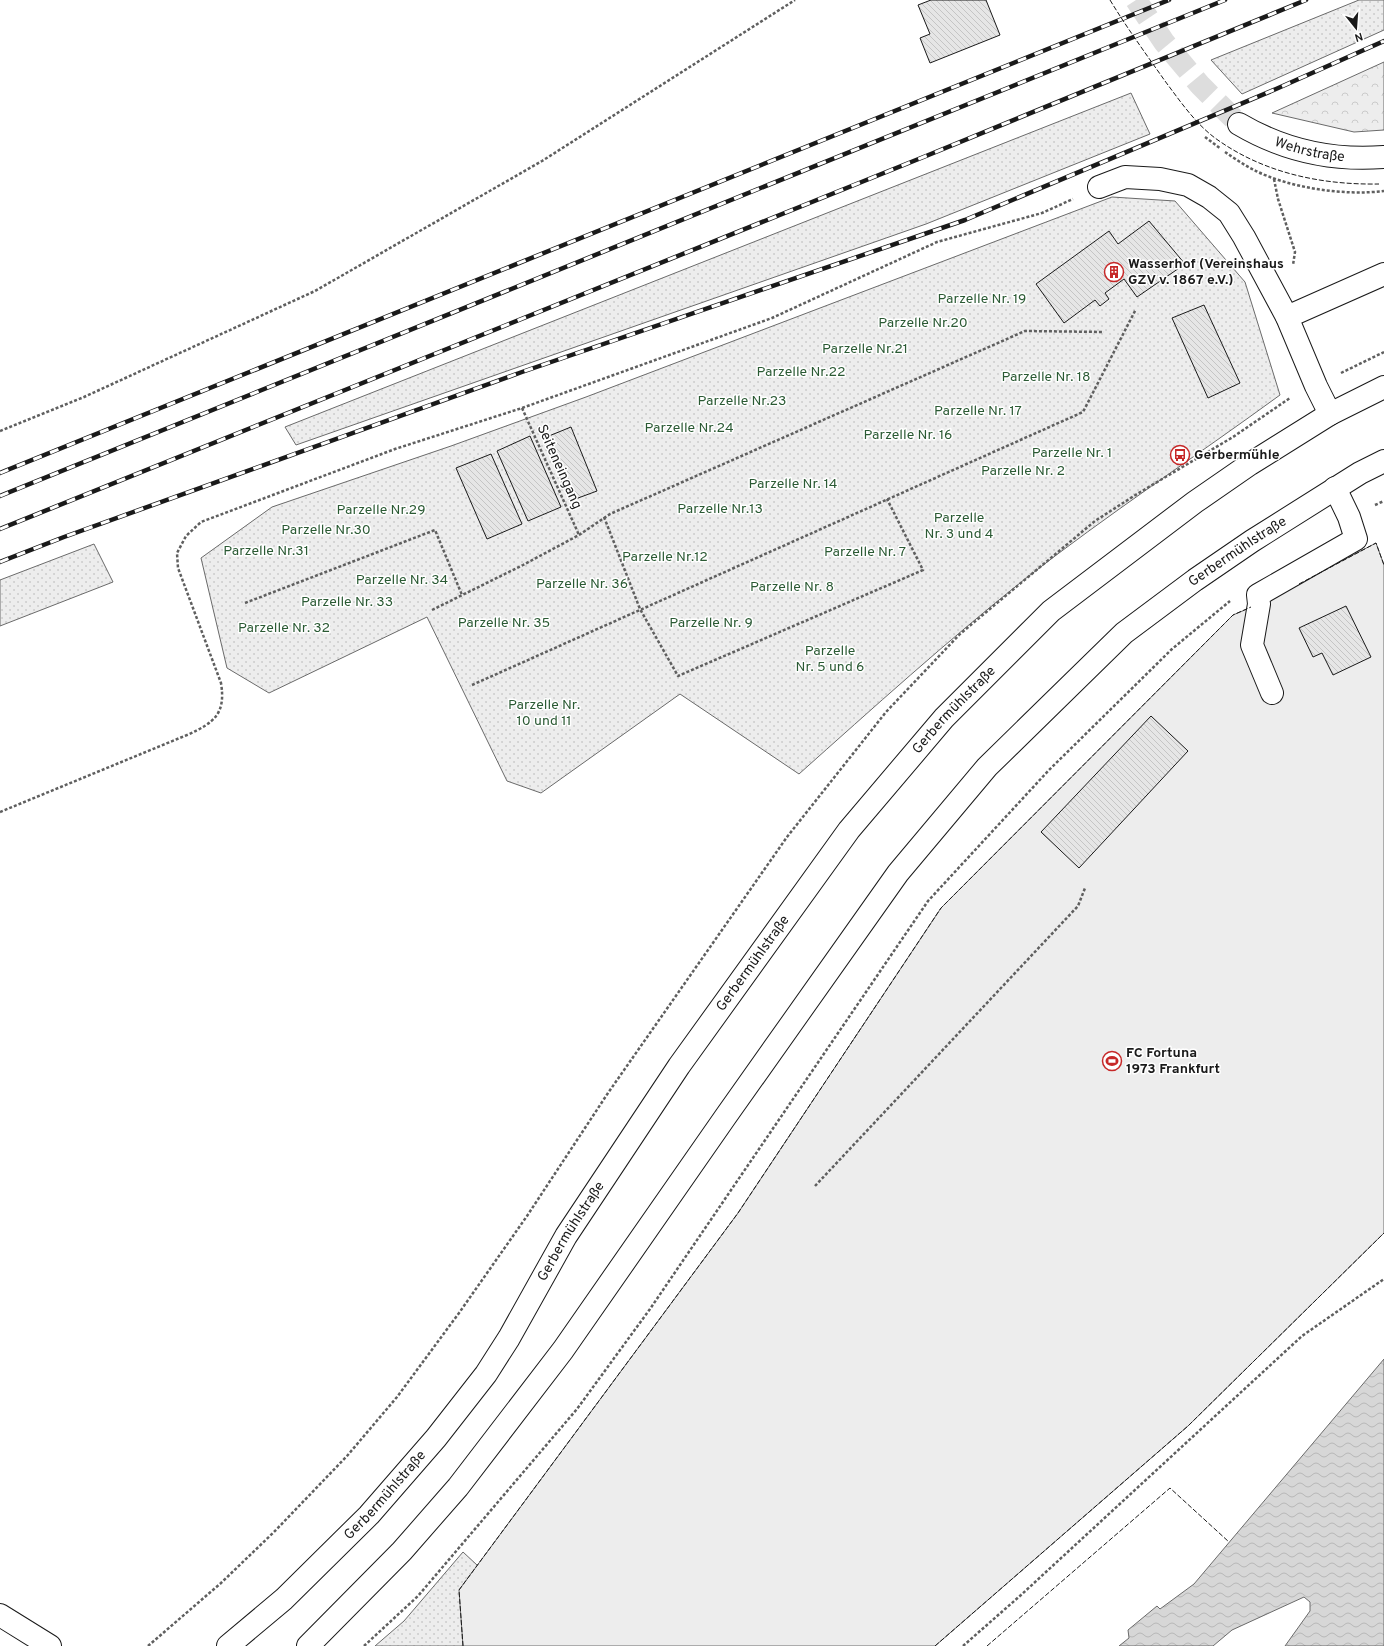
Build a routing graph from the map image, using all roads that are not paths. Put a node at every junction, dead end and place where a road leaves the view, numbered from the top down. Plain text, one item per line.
1 (1239, 124) tunnel mouth
2 (1384, 158) edge
3 (1099, 187) road end
4 (1384, 274) edge
5 (1287, 317) junction
6 (1384, 387) edge
7 (1330, 414) junction
8 (1384, 461) edge
9 (1335, 488) junction
10 (1272, 693) dead end
11 (0, 1615) edge
12 (50, 1646) edge
13 (228, 1646) edge
14 (308, 1646) edge

1 - 2 main road, Wehrstraße
3 - 5 main road
4 - 5 main road
5 - 7 main road
6 - 7 main road, Gerbermühlstraße
7 - 13 main road, Gerbermühlstraße
8 - 9 main road, Gerbermühlstraße
9 - 10 main road
9 - 14 main road, Gerbermühlstraße
11 - 12 main road

